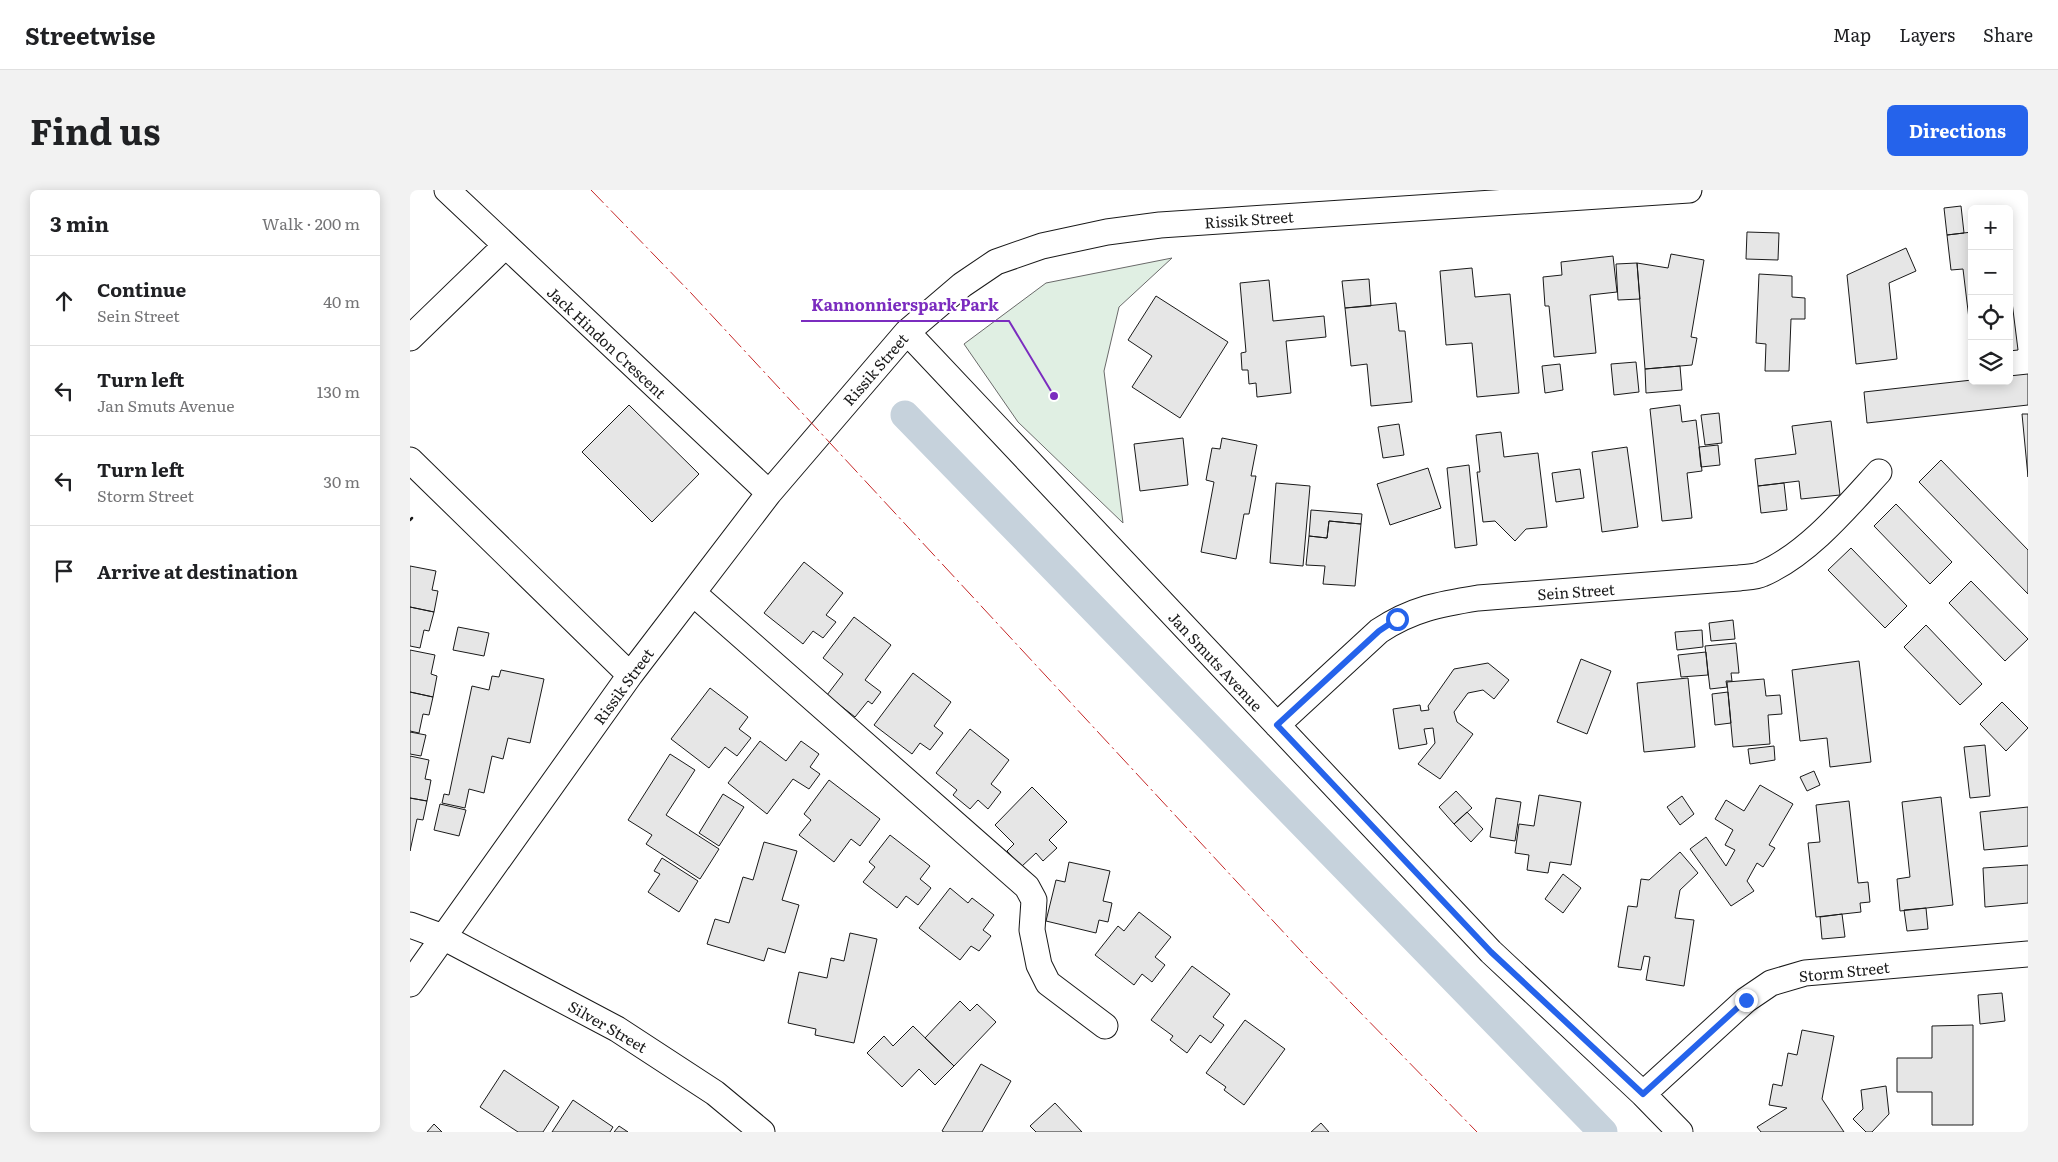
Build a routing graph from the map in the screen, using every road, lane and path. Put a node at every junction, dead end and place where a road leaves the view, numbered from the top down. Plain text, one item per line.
1 (447, 190) edge
2 (1689, 190) edge
3 (505, 246) junction
4 (907, 332) junction
5 (410, 338) edge
6 (410, 460) edge
7 (1879, 472) dead end
8 (768, 493) junction
9 (693, 592) junction
10 (630, 675) junction
11 (1277, 725) junction
12 (410, 925) edge
13 (443, 938) junction
14 (2028, 954) edge
15 (410, 984) edge
16 (1105, 1026) dead end
17 (1643, 1094) junction
18 (762, 1132) edge
19 (1680, 1132) edge

1 - 3 street, Jack Hindon Crescent
2 - 4 street, Rissik Street
3 - 5 street
3 - 8 street, Jack Hindon Crescent
4 - 8 street, Rissik Street
4 - 11 street, Jan Smuts Avenue
6 - 10 street
7 - 11 street, Sein Street
8 - 9 street, Rissik Street
9 - 10 street, Rissik Street
9 - 16 street
10 - 13 street, Rissik Street
11 - 17 street, Jan Smuts Avenue
12 - 13 street, Silver Street
13 - 15 street, Rissik Street
13 - 18 street, Silver Street
14 - 17 street, Storm Street
17 - 19 street, Jan Smuts Avenue

